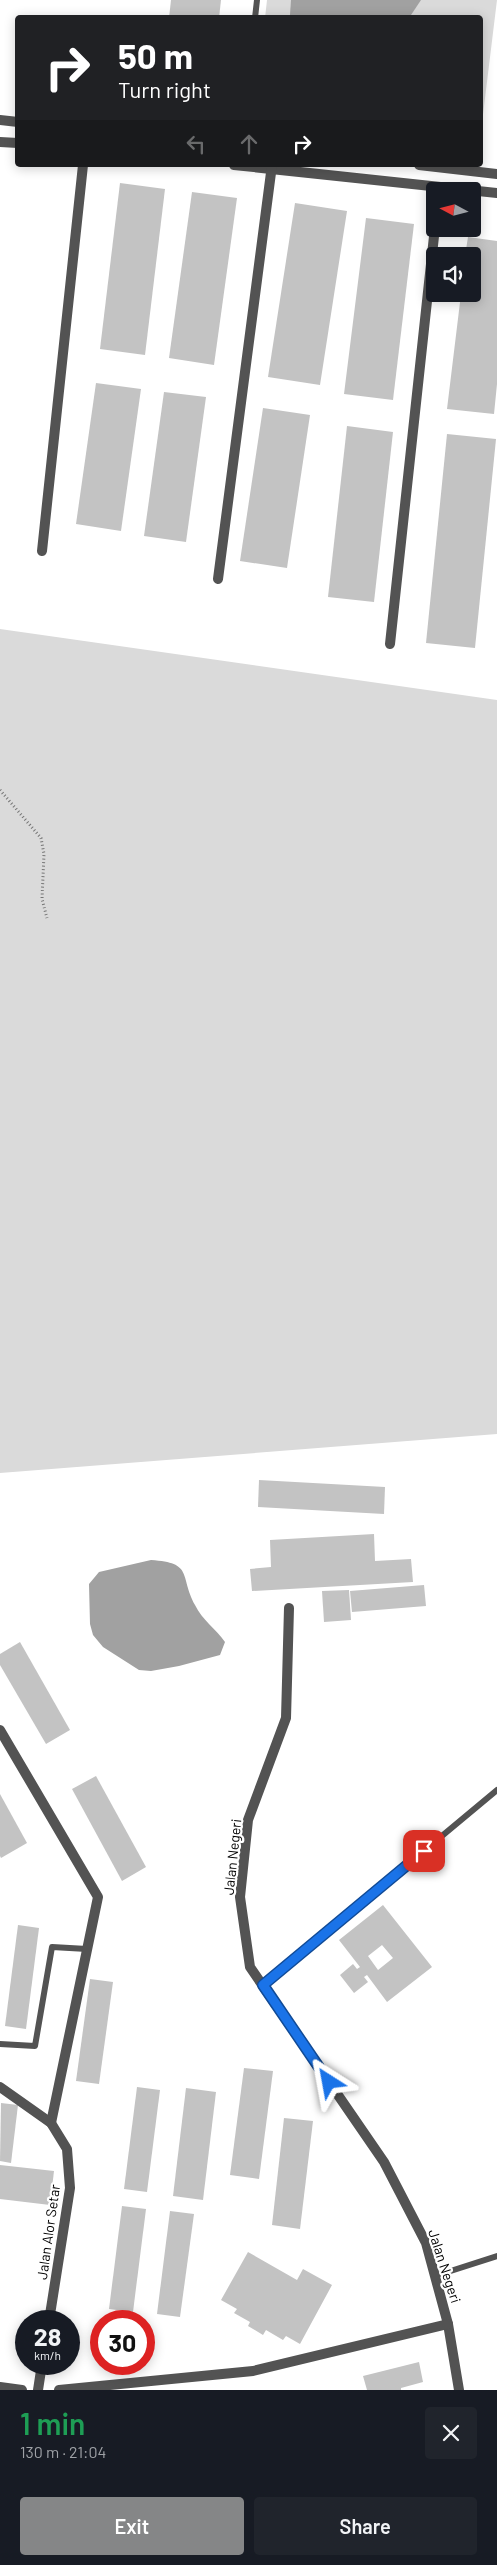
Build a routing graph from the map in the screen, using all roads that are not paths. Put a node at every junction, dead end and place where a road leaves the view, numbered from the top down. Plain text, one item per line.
1 (257, 0) edge
2 (255, 15) edge
3 (0, 120) edge
4 (15, 122) edge
5 (15, 140) edge
6 (0, 142) edge
7 (82, 167) edge
8 (272, 167) edge
9 (441, 167) edge
10 (448, 167) edge
11 (497, 174) edge
12 (440, 182) edge
13 (426, 186) edge
14 (481, 192) edge
15 (497, 193) edge
16 (434, 238) edge
17 (42, 551) dead end
18 (218, 579) dead end
19 (390, 644) dead end
20 (289, 1608) dead end
21 (0, 1730) edge
22 (497, 1790) edge
23 (87, 1949) junction
24 (263, 1985) junction
25 (0, 2044) edge
26 (0, 2087) edge
27 (51, 2124) junction
28 (497, 2256) edge
29 (435, 2276) junction
30 (51, 2310) edge
31 (448, 2324) junction
32 (40, 2375) edge
33 (0, 2387) edge
34 (22, 2390) edge
35 (38, 2390) edge
36 (59, 2390) edge
37 (459, 2390) edge

1 - 2 lane
3 - 4 street
5 - 6 street
7 - 17 street
8 - 13 street
8 - 18 street
9 - 12 street
10 - 11 street
14 - 15 street
16 - 19 street
20 - 24 street, Jalan Negeri
21 - 23 street
22 - 24 lane
23 - 25 lane
23 - 27 street
24 - 29 street, Jalan Negeri
26 - 27 street, Jalan Alor Setar
27 - 30 street, Jalan Alor Setar
28 - 29 lane
29 - 31 street, Jalan Negeri
31 - 36 street
31 - 37 street, Jalan Negeri
32 - 35 street
33 - 34 street

